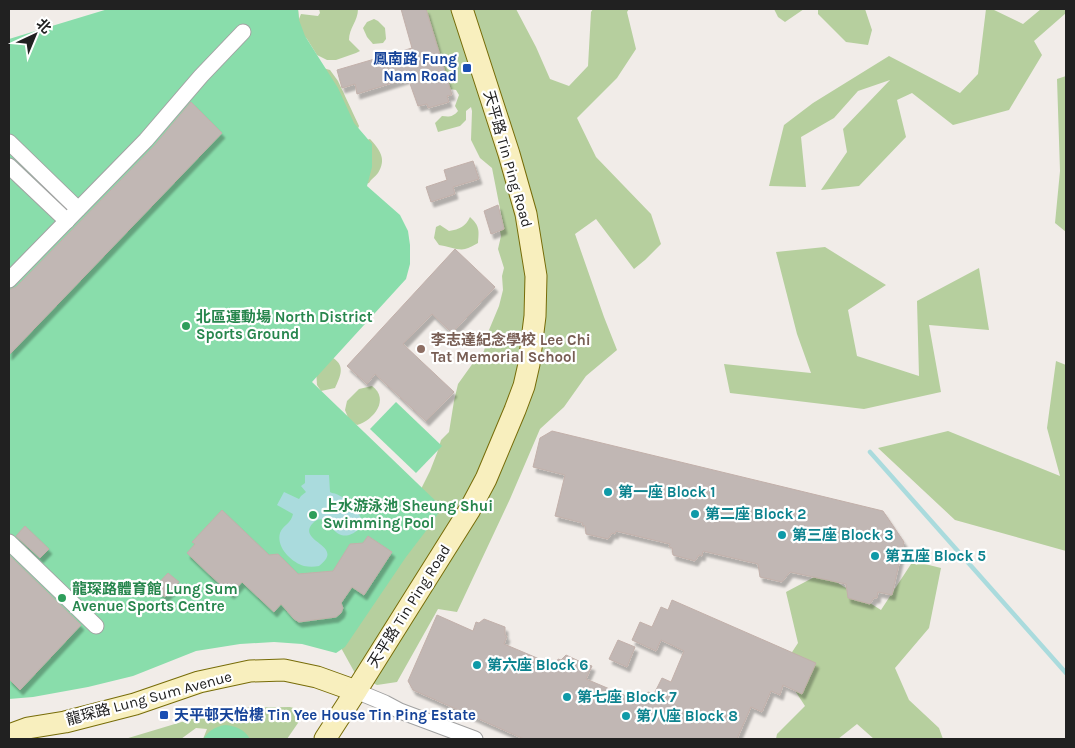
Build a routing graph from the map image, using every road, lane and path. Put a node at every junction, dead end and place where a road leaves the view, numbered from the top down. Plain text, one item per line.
1 (462, 9) edge
2 (244, 32) dead end
3 (9, 142) edge
4 (9, 166) edge
5 (78, 209) junction
6 (67, 220) junction
7 (9, 280) edge
8 (9, 542) edge
9 (96, 626) dead end
10 (356, 691) junction
11 (15, 729) edge
12 (325, 739) edge
13 (475, 739) edge

1 - 10 street, 天平路 Tin Ping Road
2 - 5 street
3 - 5 street
4 - 6 street
5 - 6 street
6 - 7 street
8 - 9 street
10 - 11 street, 龍琛路 Lung Sum Avenue
10 - 12 street, 天平路 Tin Ping Road
10 - 13 street

